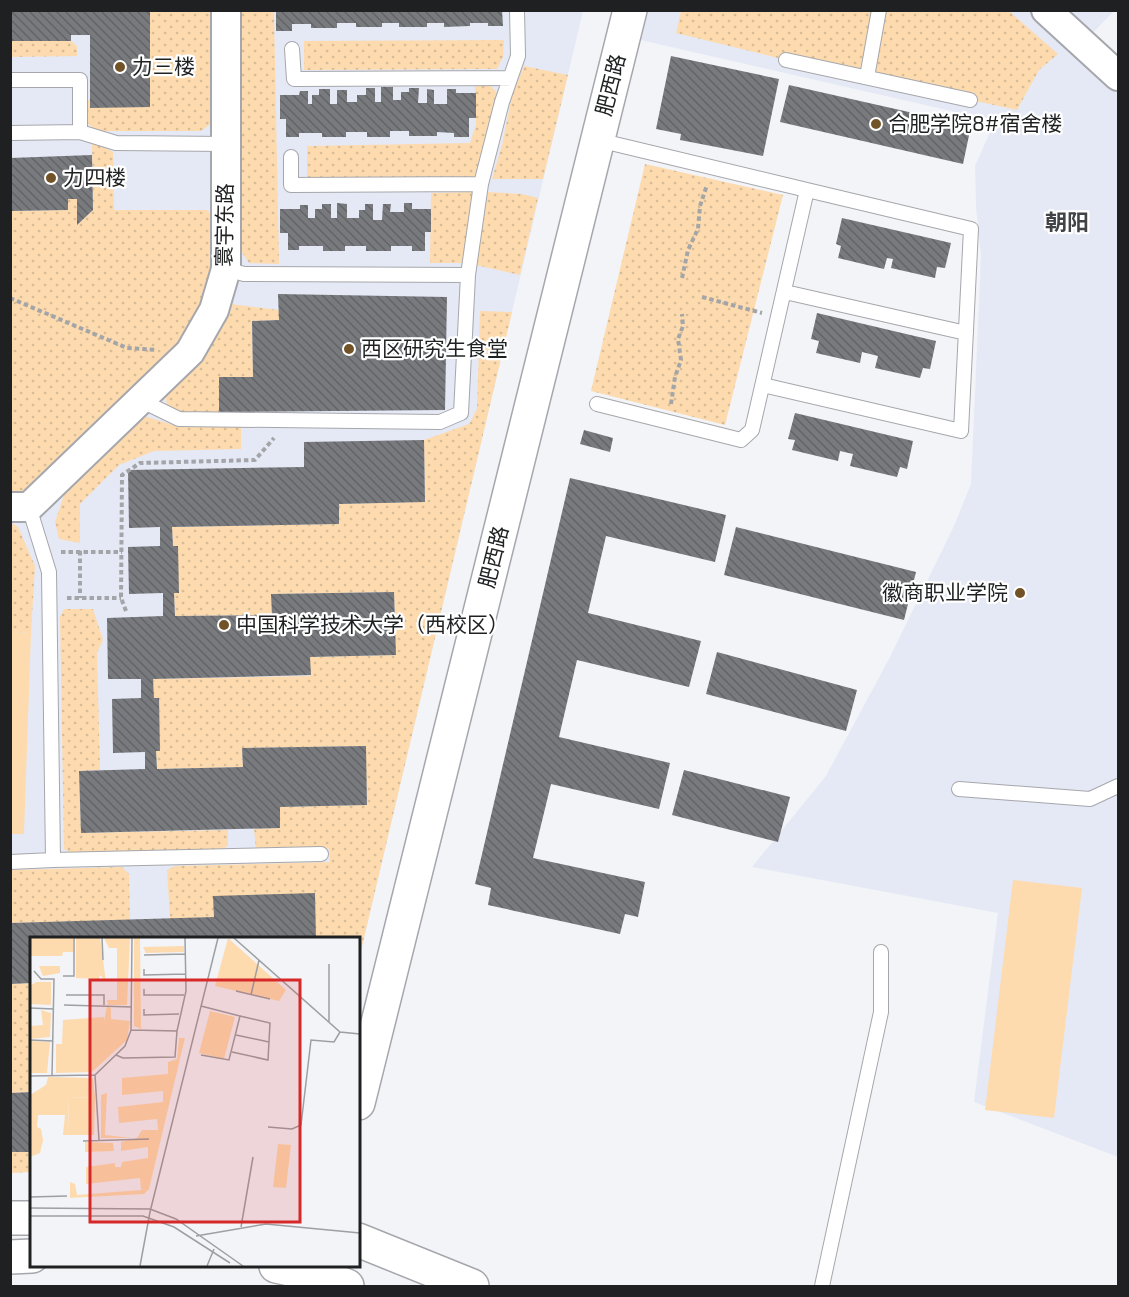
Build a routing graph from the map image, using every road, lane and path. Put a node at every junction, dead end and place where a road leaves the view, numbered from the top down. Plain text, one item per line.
1 (226, 10) edge
2 (517, 10) edge
3 (630, 10) edge
4 (879, 10) edge
5 (1046, 10) edge
6 (292, 49) dead end
7 (786, 60) dead end
8 (1119, 76) edge
9 (867, 77) junction
10 (510, 78) junction
11 (10, 80) edge
12 (970, 100) dead end
13 (80, 132) junction
14 (10, 133) edge
15 (598, 140) junction
16 (226, 144) junction
17 (291, 157) dead end
18 (710, 167) junction
19 (481, 184) junction
20 (807, 190) junction
21 (226, 269) junction
22 (468, 275) junction
23 (682, 278) dead end
24 (785, 292) junction
25 (702, 297) dead end
26 (10, 298) edge
27 (682, 314) dead end
28 (779, 318) junction
29 (966, 333) junction
30 (190, 352) junction
31 (764, 385) junction
32 (140, 400) junction
33 (597, 404) dead end
34 (281, 421) junction
35 (668, 422) junction
36 (20, 507) edge
37 (81, 551) junction
38 (43, 552) junction
39 (122, 552) junction
40 (48, 598) junction
41 (81, 598) junction
42 (121, 598) junction
43 (126, 611) dead end
44 (1119, 786) edge
45 (959, 789) dead end
46 (321, 854) dead end
47 (53, 860) junction
48 (10, 862) edge
49 (881, 952) dead end
50 (360, 1094) edge
51 (10, 1218) edge
52 (30, 1218) edge
53 (360, 1241) edge
54 (30, 1256) edge
55 (10, 1257) edge
56 (280, 1267) edge
57 (325, 1278) edge
58 (472, 1287) edge
59 (822, 1287) edge

1 - 16 street, 寰宇东路
2 - 10 lane
3 - 15 main road, 肥西路
4 - 9 lane
5 - 8 street
6 - 10 lane
7 - 9 lane
9 - 12 lane
10 - 19 lane
11 - 13 lane
13 - 14 lane
13 - 16 lane
15 - 18 lane
15 - 50 main road, 肥西路
16 - 21 street, 寰宇东路
17 - 19 lane
18 - 20 lane
18 - 23 path
19 - 22 lane
20 - 24 lane
20 - 29 lane
21 - 22 lane
21 - 30 street, 寰宇东路
22 - 34 lane
24 - 28 lane
24 - 29 lane
25 - 28 path
26 - 30 path
27 - 35 path
28 - 31 lane
29 - 31 lane
30 - 32 street, 寰宇东路
31 - 35 lane
32 - 34 lane
32 - 36 street, 寰宇东路
33 - 35 lane
34 - 39 path
36 - 38 lane
37 - 38 path
37 - 39 path
37 - 41 path
38 - 40 lane
39 - 42 path
40 - 41 path
40 - 47 lane
41 - 42 path
42 - 43 path
44 - 45 lane
46 - 47 lane
47 - 48 lane
49 - 59 lane
51 - 52 main road
53 - 58 main road
54 - 55 main road
56 - 57 main road

